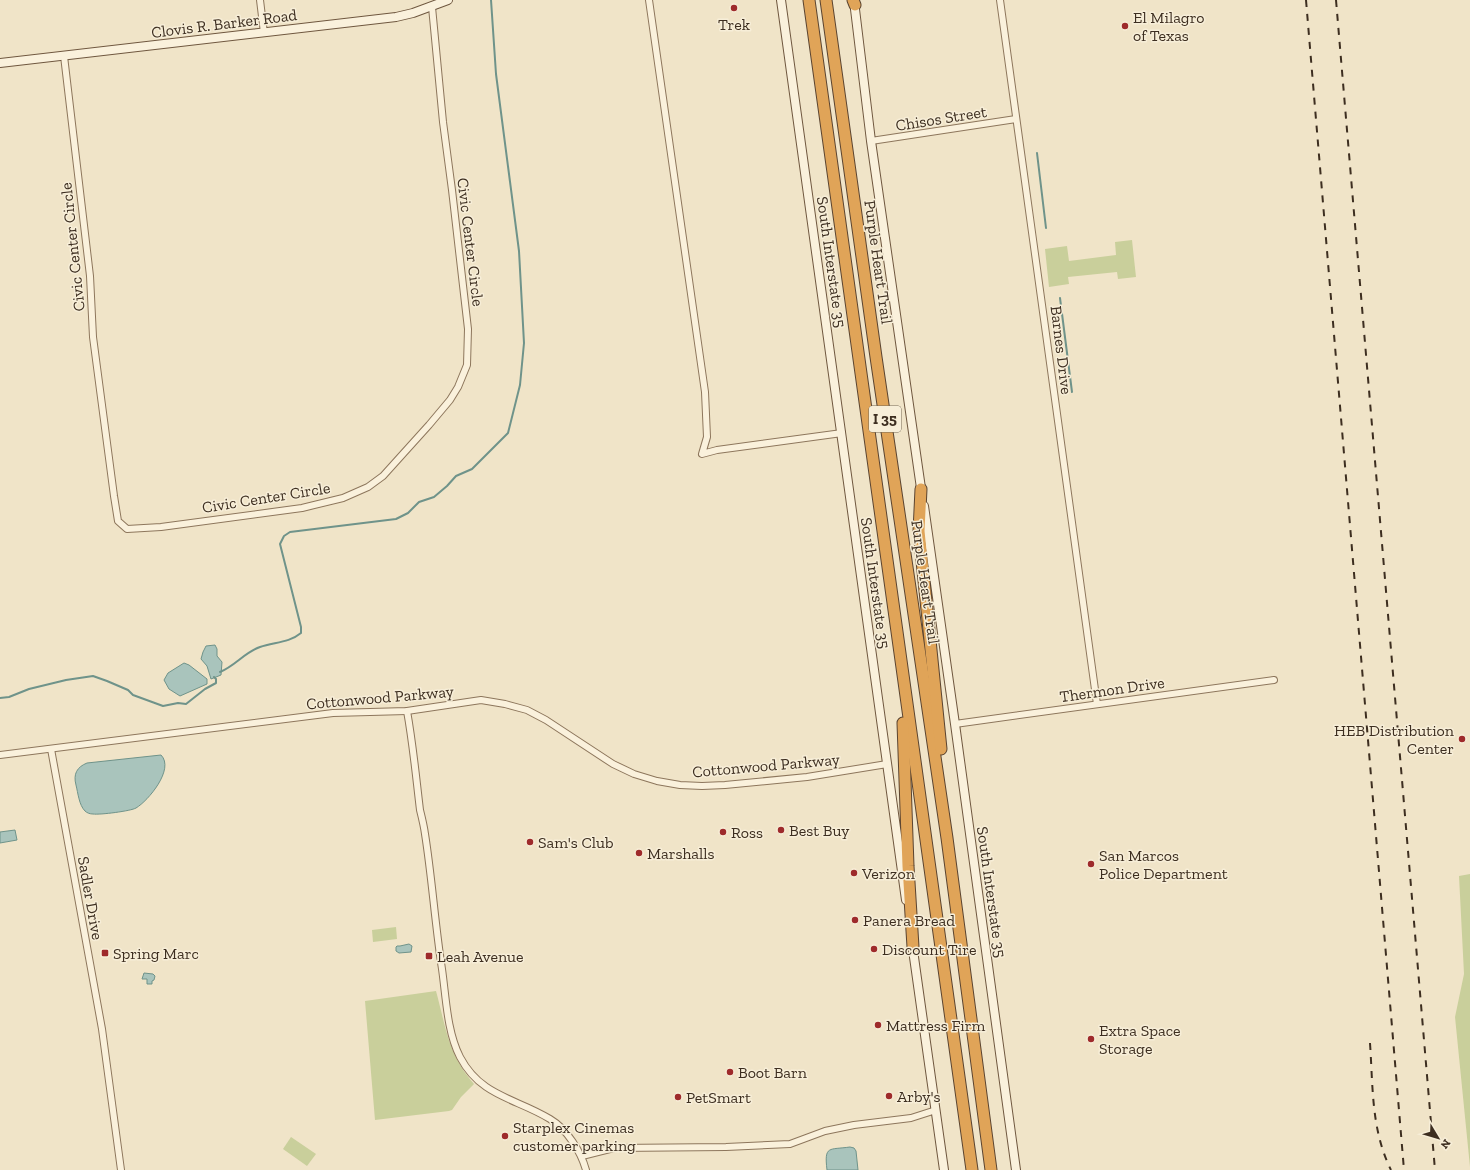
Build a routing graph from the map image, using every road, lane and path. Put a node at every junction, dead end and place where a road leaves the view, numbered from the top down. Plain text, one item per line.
1 (260, 0) edge
2 (448, 0) edge
3 (649, 0) edge
4 (781, 0) edge
5 (809, 0) edge
6 (826, 0) edge
7 (1000, 0) edge
8 (854, 2) edge
9 (432, 7) junction
10 (264, 32) junction
11 (64, 56) junction
12 (0, 63) edge
13 (1016, 119) junction
14 (871, 141) junction
15 (842, 433) junction
16 (921, 489) junction
17 (899, 652) junction
18 (1274, 680) dead end
19 (1097, 704) junction
20 (407, 711) junction
21 (955, 724) junction
22 (51, 749) junction
23 (0, 755) edge
24 (887, 764) junction
25 (947, 838) junction
26 (913, 948) junction
27 (936, 1110) junction
28 (582, 1156) junction
29 (121, 1170) edge
30 (586, 1170) edge
31 (944, 1170) edge
32 (972, 1170) edge
33 (990, 1170) edge
34 (1016, 1170) edge

1 - 10 street
2 - 9 main road, Clovis R. Barker Road
3 - 15 street
4 - 15 main road, South Interstate 35
5 - 17 highway, Purple Heart Trail / I 35
6 - 25 highway, Purple Heart Trail / I 35
7 - 13 street, Barnes Drive
8 - 14 main road, South Interstate 35
9 - 10 main road, Clovis R. Barker Road
9 - 11 street, Civic Center Circle
10 - 11 main road, Clovis R. Barker Road
11 - 12 main road, Clovis R. Barker Road
13 - 14 street, Chisos Street
13 - 19 street, Barnes Drive
14 - 16 main road, South Interstate 35
15 - 24 main road, South Interstate 35
16 - 21 main road, South Interstate 35
16 - 25 highway
17 - 26 highway
17 - 32 highway, Purple Heart Trail / I 35
18 - 19 street, Thermon Drive
19 - 21 street, Thermon Drive
20 - 22 street, Cottonwood Parkway
20 - 24 street, Cottonwood Parkway
20 - 28 street
21 - 34 main road, South Interstate 35
22 - 23 street, Cottonwood Parkway
22 - 29 street, Sadler Drive
24 - 26 main road, South Interstate 35
25 - 33 highway, Purple Heart Trail / I 35
26 - 27 main road, South Interstate 35
27 - 28 street
27 - 31 main road, South Interstate 35
28 - 30 street

